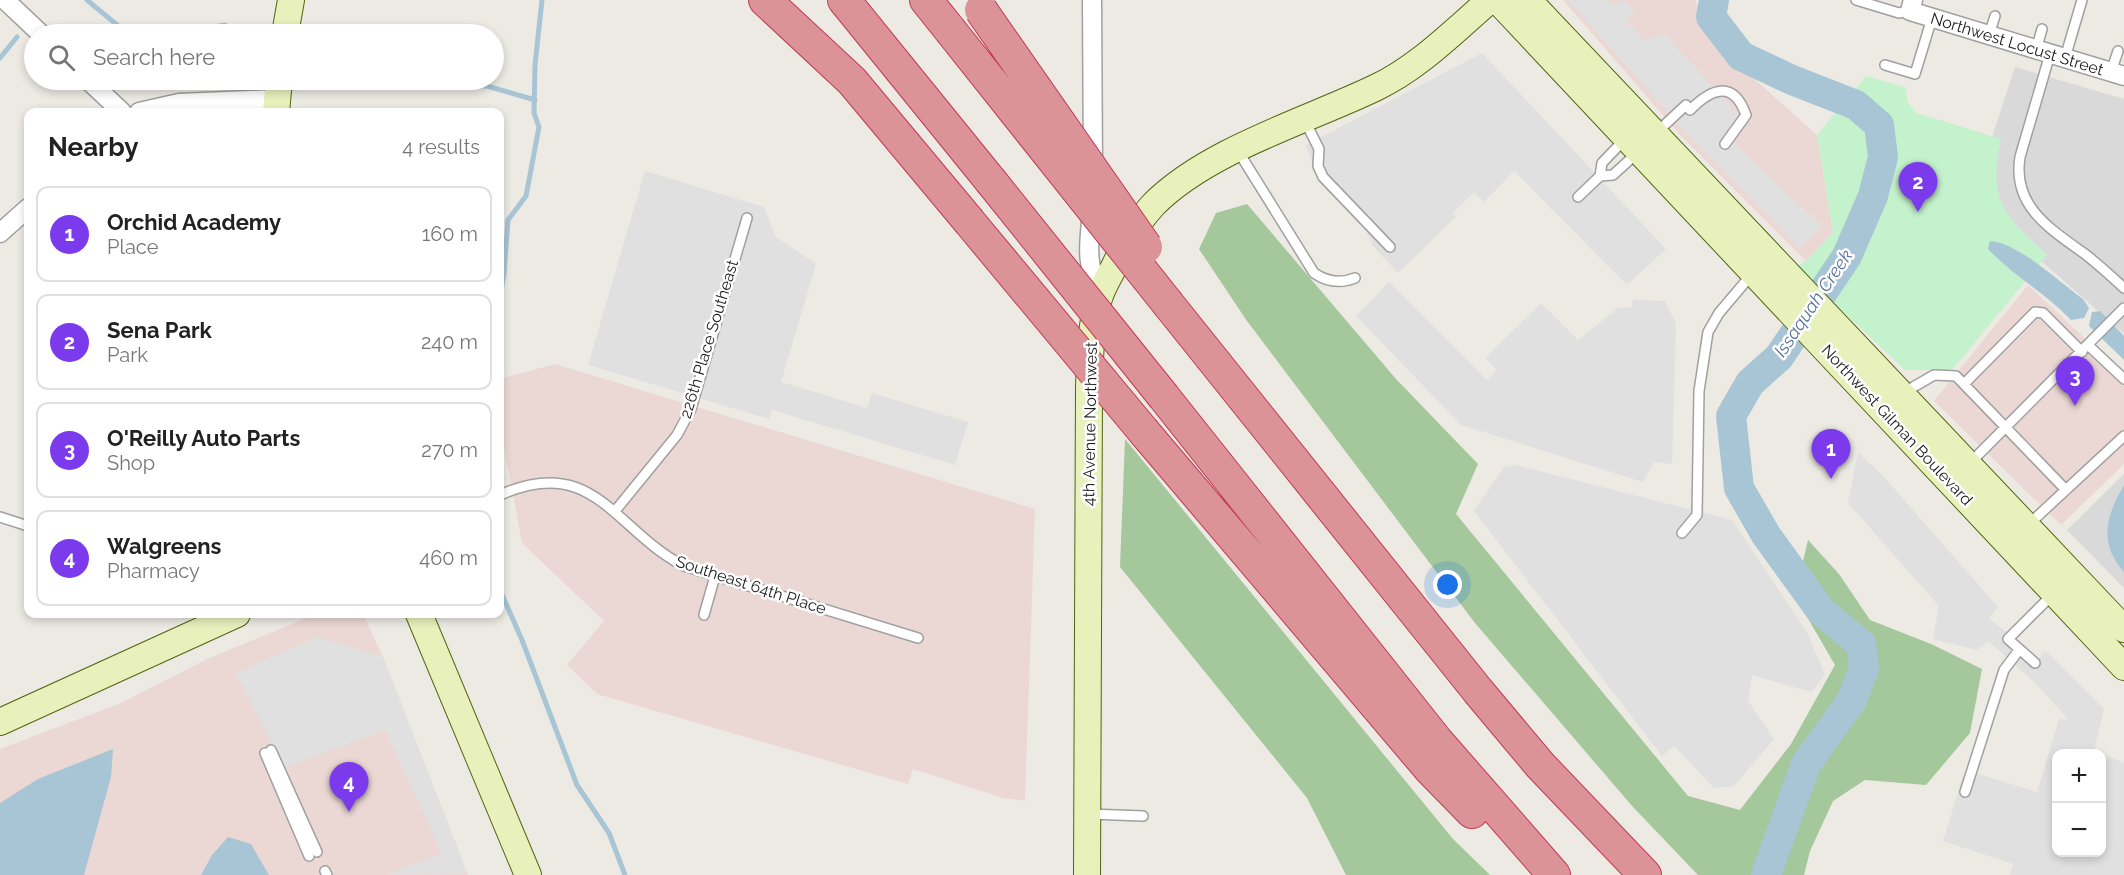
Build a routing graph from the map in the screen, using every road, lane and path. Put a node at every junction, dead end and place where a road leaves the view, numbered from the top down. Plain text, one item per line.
1 (5, 0) edge
2 (291, 0) edge
3 (742, 0) edge
4 (765, 0) edge
5 (844, 0) edge
6 (926, 0) edge
7 (1092, 0) edge
8 (1490, 0) edge
9 (1497, 0) edge
10 (1527, 0) edge
11 (1856, 0) edge
12 (2082, 0) edge
13 (978, 5) edge
14 (1911, 6) edge
15 (1995, 16) dead end
16 (1932, 18) junction
17 (30, 24) edge
18 (287, 24) edge
19 (793, 27) junction
20 (2042, 29) dead end
21 (1989, 35) junction
22 (2118, 51) dead end
23 (2050, 54) junction
24 (1885, 65) dead end
25 (2118, 74) edge
26 (99, 90) edge
27 (277, 97) edge
28 (118, 108) edge
29 (155, 108) edge
30 (1304, 118) junction
31 (1639, 142) junction
32 (1725, 144) dead end
33 (1238, 150) junction
34 (1600, 176) junction
35 (1578, 197) dead end
36 (24, 212) edge
37 (747, 218) dead end
38 (0, 233) edge
39 (1390, 247) dead end
40 (1761, 264) junction
41 (1355, 278) dead end
42 (2124, 288) edge
43 (1102, 292) junction
44 (1172, 297) junction
45 (2124, 308) edge
46 (2089, 345) junction
47 (1844, 352) junction
48 (2124, 379) edge
49 (1964, 384) junction
50 (1901, 394) junction
51 (2006, 428) junction
52 (2124, 436) edge
53 (1968, 465) junction
54 (2066, 490) junction
55 (504, 493) edge
56 (615, 511) junction
57 (0, 517) edge
58 (24, 525) edge
59 (2026, 527) junction
60 (1682, 533) dead end
61 (715, 576) junction
62 (2054, 593) junction
63 (704, 615) dead end
64 (227, 618) edge
65 (421, 618) edge
66 (2124, 629) edge
67 (918, 638) dead end
68 (2019, 650) junction
69 (2035, 663) dead end
70 (2124, 667) edge
71 (0, 722) edge
72 (268, 751) dead end
73 (1965, 792) dead end
74 (1087, 814) junction
75 (1143, 816) dead end
76 (313, 854) dead end
77 (528, 875) edge
78 (1087, 875) edge
79 (1542, 875) edge
80 (1554, 875) edge
81 (1645, 875) edge

1 - 17 street
2 - 18 street
3 - 19 highway
4 - 19 highway
5 - 80 highway, bridge
6 - 44 highway, bridge
7 - 43 street
8 - 30 street, 4th Avenue Northwest
9 - 31 street, Northwest Gilman Boulevard
10 - 31 street, Northwest Gilman Boulevard
11 - 14 lane
12 - 23 lane
13 - 44 highway, bridge
14 - 16 street, Northwest Locust Street
15 - 21 lane
16 - 21 street, Northwest Locust Street
16 - 24 lane
19 - 79 highway, bridge
20 - 23 lane
21 - 23 street, Northwest Locust Street
22 - 25 lane
23 - 25 street, Northwest Locust Street
23 - 42 lane
26 - 28 street
27 - 29 street
30 - 33 street, 4th Avenue Northwest
30 - 39 lane
31 - 32 lane
31 - 34 lane
31 - 34 lane
31 - 40 street, Northwest Gilman Boulevard
33 - 41 lane
33 - 43 street, 4th Avenue Northwest
34 - 35 lane
36 - 38 street
37 - 56 lane, 226th Place Southeast
40 - 47 street, Northwest Gilman Boulevard
40 - 60 lane
43 - 74 street, 4th Avenue Northwest
44 - 81 highway
45 - 46 lane
46 - 48 lane
46 - 49 lane
46 - 51 lane
47 - 50 street, Northwest Gilman Boulevard
47 - 62 street, Northwest Gilman Boulevard
49 - 50 lane
49 - 51 lane
50 - 53 street, Northwest Gilman Boulevard
51 - 53 lane
51 - 54 lane
52 - 54 lane
53 - 59 street, Northwest Gilman Boulevard
54 - 59 lane
55 - 56 lane, Southeast 64th Place
56 - 61 lane, Southeast 64th Place
57 - 58 lane
59 - 66 street, Northwest Gilman Boulevard
61 - 63 lane
61 - 67 lane, Southeast 64th Place
62 - 68 lane
62 - 70 street, Northwest Gilman Boulevard
64 - 71 street
65 - 77 street
68 - 69 lane
68 - 73 lane
72 - 76 lane
74 - 75 lane
74 - 78 street, 4th Avenue Northwest

